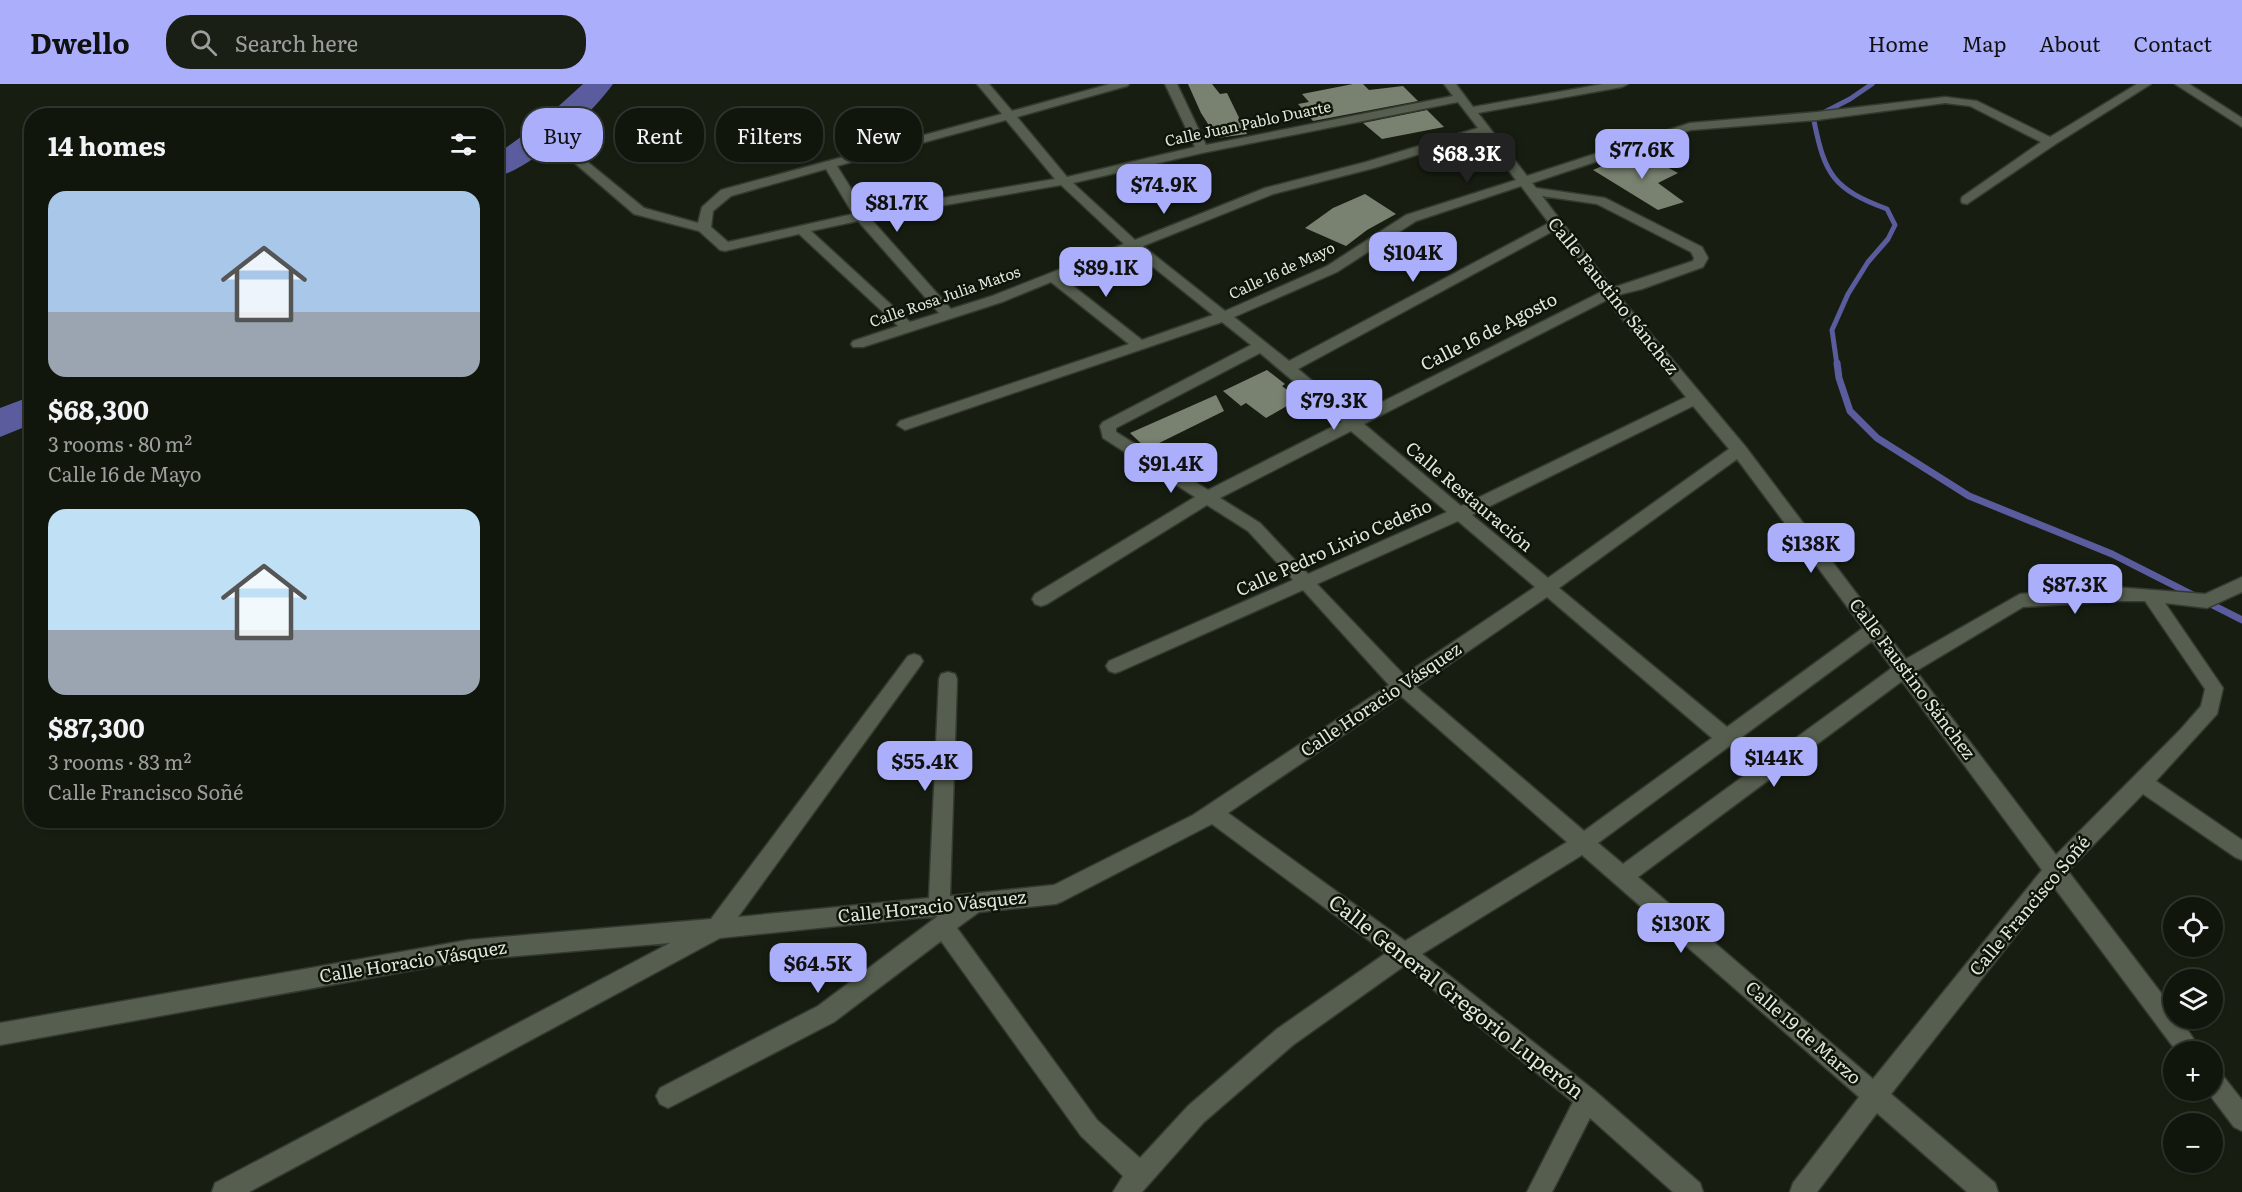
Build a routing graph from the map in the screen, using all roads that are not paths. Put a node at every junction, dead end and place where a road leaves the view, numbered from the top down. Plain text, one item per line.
1 (983, 84) edge
2 (1123, 84) edge
3 (1171, 84) edge
4 (1622, 84) edge
5 (2145, 84) edge
6 (2181, 84) edge
7 (1600, 86) edge
8 (1460, 98) edge
9 (1008, 114) junction
10 (2242, 123) edge
11 (1485, 130) junction
12 (2050, 142) junction
13 (1202, 149) junction
14 (580, 162) edge
15 (829, 165) junction
16 (1064, 181) junction
17 (1528, 186) junction
18 (1967, 200) dead end
19 (861, 216) junction
20 (1555, 225) junction
21 (704, 228) junction
22 (801, 230) junction
23 (1132, 244) junction
24 (1053, 276) junction
25 (1609, 293) junction
26 (948, 315) junction
27 (1223, 317) junction
28 (908, 328) junction
29 (858, 344) dead end
30 (1138, 345) junction
31 (1261, 346) junction
32 (1286, 369) junction
33 (1696, 398) junction
34 (1352, 424) junction
35 (905, 425) dead end
36 (1739, 450) junction
37 (1208, 497) junction
38 (1460, 514) junction
39 (1304, 583) junction
40 (2242, 584) edge
41 (1547, 587) junction
42 (2150, 594) junction
43 (1041, 598) dead end
44 (1875, 629) junction
45 (914, 662) dead end
46 (1115, 666) dead end
47 (1905, 669) junction
48 (948, 679) dead end
49 (1402, 686) junction
50 (1726, 738) junction
51 (2142, 782) junction
52 (1212, 813) junction
53 (1583, 843) junction
54 (2242, 851) edge
55 (2055, 870) junction
56 (1622, 877) junction
57 (941, 916) junction
58 (717, 929) junction
59 (1404, 953) junction
60 (0, 1034) edge
61 (2183, 1041) edge
62 (2223, 1094) edge
63 (668, 1096) dead end
64 (1875, 1096) junction
65 (1587, 1099) junction
66 (2242, 1119) edge
67 (1141, 1175) junction
68 (250, 1186) edge
69 (224, 1192) edge
70 (1125, 1192) edge
71 (1539, 1192) edge
72 (1691, 1192) edge
73 (1802, 1192) edge
74 (1986, 1192) edge

1 - 9 street, Calle Restauración
2 - 9 street
3 - 13 street
4 - 7 street, Calle Juan Pablo Duarte
5 - 12 street
6 - 10 street
7 - 8 street, Calle Juan Pablo Duarte
8 - 11 street, Calle Faustino Sánchez
8 - 13 street, Calle Juan Pablo Duarte
9 - 15 street
9 - 16 street, Calle Restauración
11 - 17 street, Calle Faustino Sánchez
11 - 23 street, Calle Rosa Julia Matos
12 - 17 street, Calle 16 de Mayo
12 - 18 street
13 - 16 street, Calle Juan Pablo Duarte
14 - 21 street
15 - 19 street
15 - 21 street
16 - 19 street, Calle Juan Pablo Duarte
16 - 23 street, Calle Restauración
17 - 20 street, Calle Faustino Sánchez
17 - 25 street, Calle 16 de Agosto
17 - 27 street, Calle 16 de Mayo
19 - 22 street, Calle Juan Pablo Duarte
19 - 26 street
20 - 25 street, Calle Faustino Sánchez
20 - 32 street
21 - 22 street, Calle Juan Pablo Duarte
22 - 28 street
23 - 24 street, Calle Rosa Julia Matos
23 - 27 street, Calle Restauración
24 - 26 street, Calle Rosa Julia Matos
24 - 30 street
25 - 33 street, Calle Faustino Sánchez
25 - 34 street, Calle 16 de Agosto
26 - 28 street, Calle Rosa Julia Matos
27 - 30 street, Calle 16 de Mayo
27 - 31 street, Calle Restauración
28 - 29 street, Calle Rosa Julia Matos
30 - 35 street, Calle 16 de Mayo
31 - 32 street, Calle Restauración
31 - 37 street, Calle 19 de Marzo
32 - 34 street, Calle Restauración
33 - 36 street, Calle Faustino Sánchez
33 - 38 street, Calle Pedro Livio Cedeño
34 - 37 street, Calle 16 de Agosto
34 - 38 street, Calle Restauración
36 - 41 street, Calle Horacio Vásquez
36 - 44 street, Calle Faustino Sánchez
37 - 39 street, Calle 19 de Marzo
37 - 43 street, Calle 16 de Agosto
38 - 39 street, Calle Pedro Livio Cedeño
38 - 41 street, Calle Restauración
39 - 46 street, Calle Pedro Livio Cedeño
39 - 49 street, Calle 19 de Marzo
40 - 42 street
41 - 49 street, Calle Horacio Vásquez
41 - 50 street, Calle Restauración
42 - 47 street
42 - 51 street, Calle Francisco Soñé
44 - 47 street, Calle Faustino Sánchez
44 - 50 street
45 - 58 street
47 - 55 street, Calle Faustino Sánchez
47 - 56 street
48 - 57 street
49 - 52 street, Calle Horacio Vásquez
49 - 53 street, Calle 19 de Marzo
50 - 53 street
51 - 54 street
51 - 55 street, Calle Francisco Soñé
52 - 57 street, Calle Horacio Vásquez
52 - 59 street, Calle General Gregorio Luperón
53 - 56 street, Calle 19 de Marzo
53 - 59 street
55 - 61 street, Calle Faustino Sánchez
55 - 64 street, Calle Francisco Soñé
56 - 64 street, Calle 19 de Marzo
57 - 58 street, Calle Horacio Vásquez
57 - 63 street
57 - 67 street
58 - 60 street, Calle Horacio Vásquez
58 - 68 street
59 - 65 street, Calle General Gregorio Luperón
59 - 67 street
62 - 66 street
64 - 73 street, Calle Francisco Soñé
64 - 74 street, Calle 19 de Marzo
65 - 71 street
65 - 72 street, Calle General Gregorio Luperón
67 - 70 street
68 - 69 street

